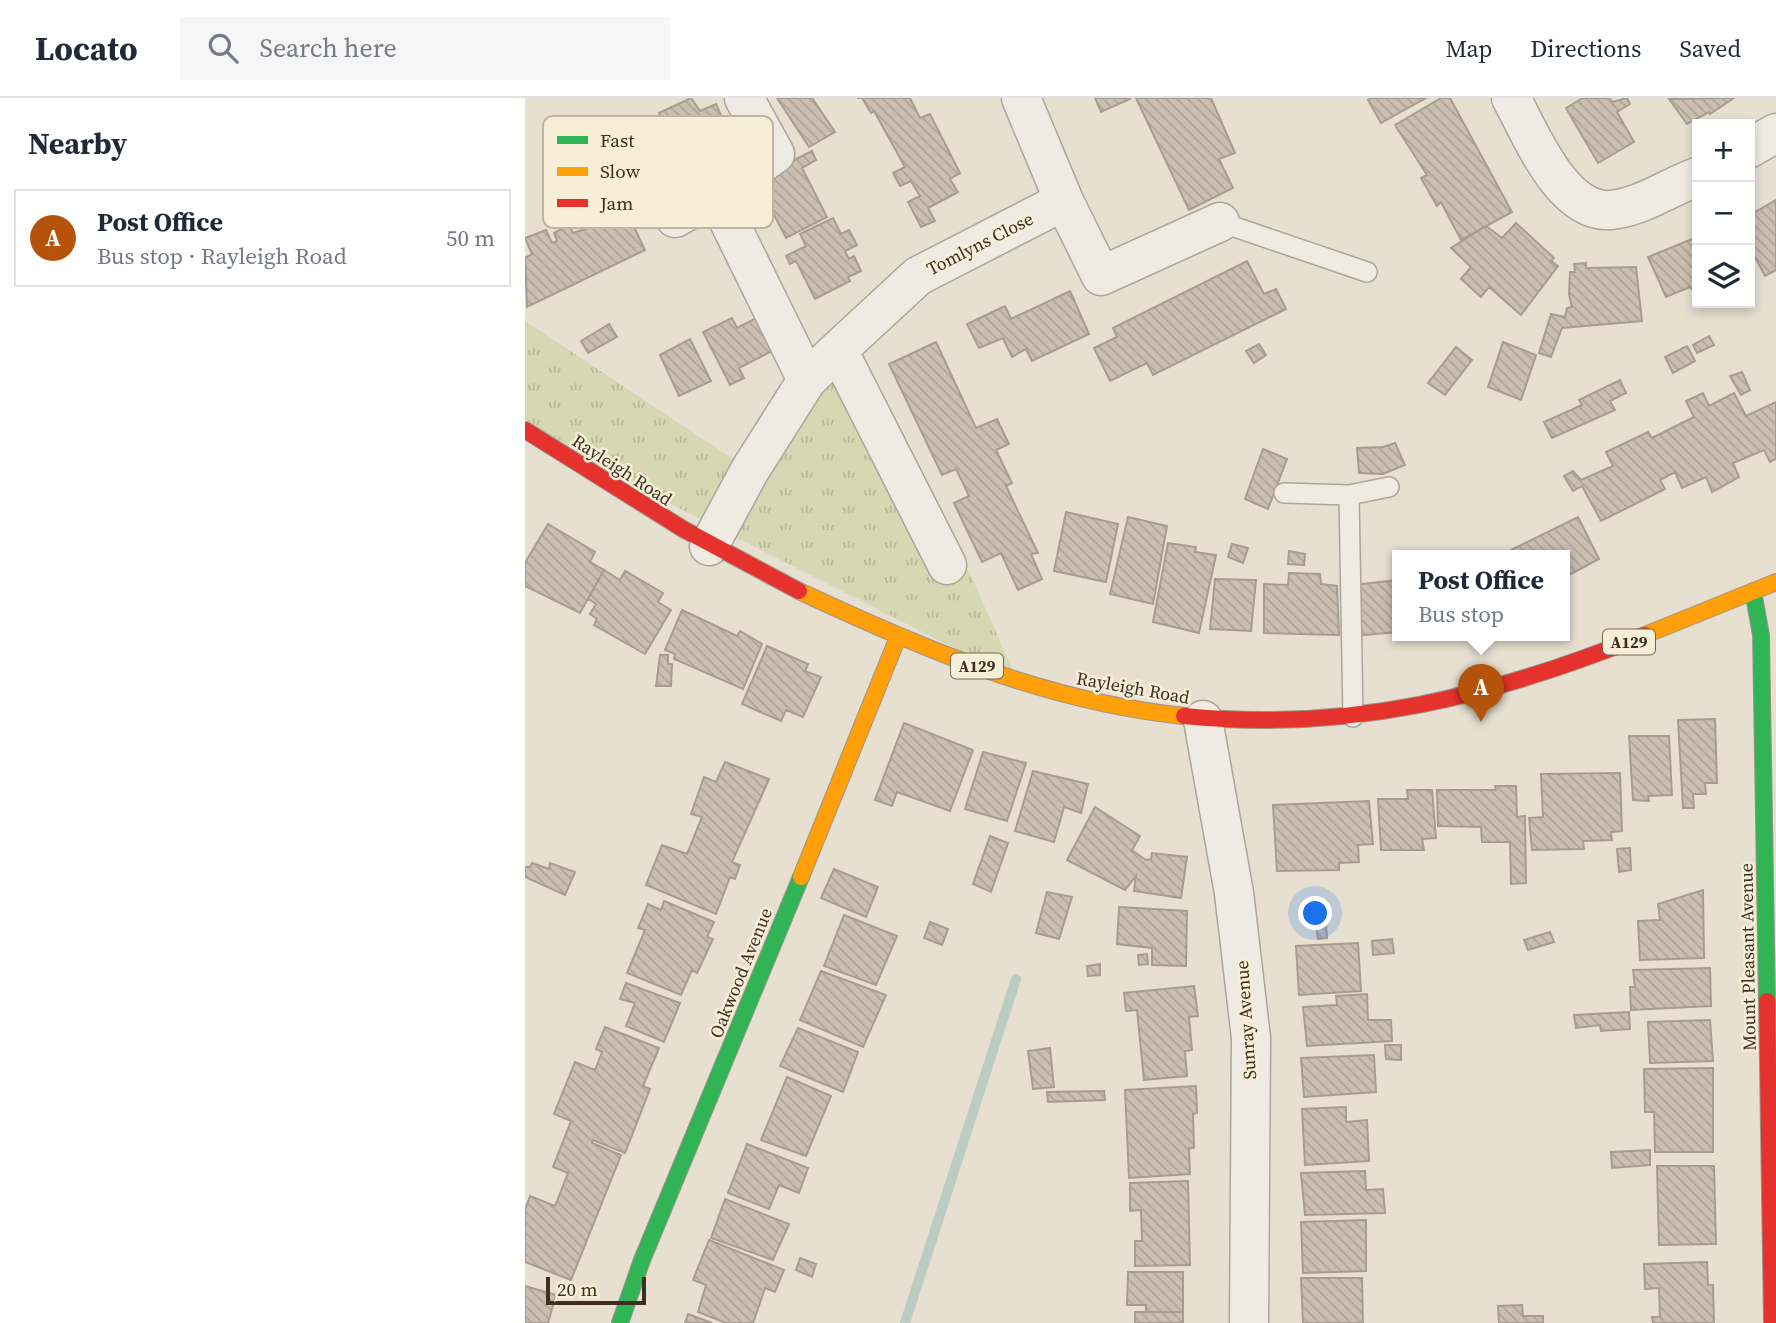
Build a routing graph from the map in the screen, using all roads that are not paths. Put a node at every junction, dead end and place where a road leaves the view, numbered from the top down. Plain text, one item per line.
1 (744, 98) edge
2 (1021, 98) edge
3 (1511, 98) edge
4 (754, 116) edge
5 (1776, 133) edge
6 (1755, 145) edge
7 (1692, 179) edge
8 (1064, 201) junction
9 (1220, 222) joint
10 (732, 228) edge
11 (1367, 272) dead end
12 (838, 350) junction
13 (807, 380) junction
14 (525, 430) edge
15 (1389, 487) dead end
16 (1284, 493) dead end
17 (1349, 495) junction
18 (709, 546) junction
19 (947, 565) dead end
20 (1776, 582) edge
21 (1752, 591) junction
22 (898, 637) junction
23 (1353, 717) junction
24 (1203, 720) junction
25 (620, 1323) edge
26 (1249, 1323) edge
27 (1772, 1323) edge

1 - 4 street
2 - 8 street
3 - 7 street
5 - 6 street
8 - 9 street
8 - 12 street, Tomlyns Close
9 - 11 lane
10 - 13 street
12 - 13 street, Tomlyns Close
12 - 19 street
13 - 18 street, Tomlyns Close
14 - 18 street, Rayleigh Road / A129
15 - 17 lane
16 - 17 lane
17 - 23 lane
18 - 22 street, Rayleigh Road / A129
20 - 21 street, Rayleigh Road / A129
21 - 23 street, Rayleigh Road / A129
21 - 27 street, Mount Pleasant Avenue
22 - 24 street, Rayleigh Road / A129
22 - 25 street, Oakwood Avenue
23 - 24 street, Rayleigh Road / A129
24 - 26 street, Sunray Avenue

